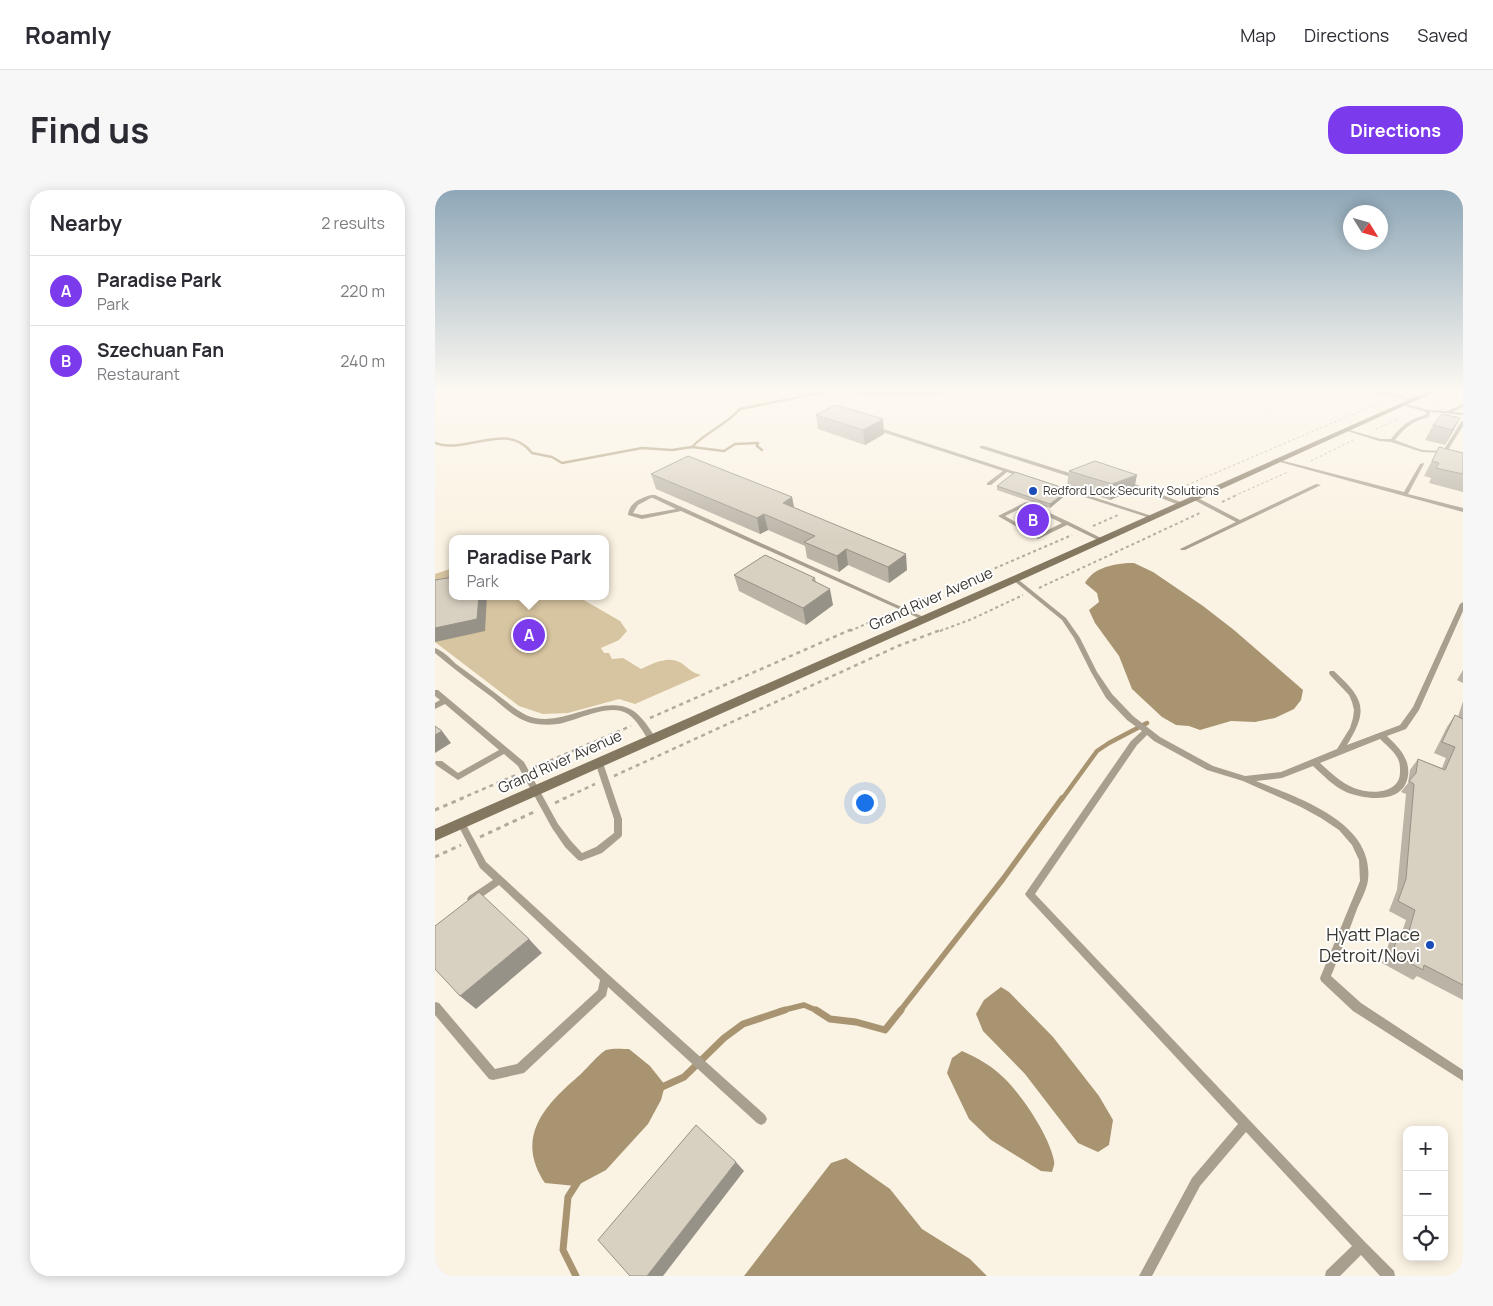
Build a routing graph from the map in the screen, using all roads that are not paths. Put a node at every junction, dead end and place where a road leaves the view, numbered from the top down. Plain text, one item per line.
1 (913, 440) edge
2 (1324, 440) edge
3 (1386, 440) edge
4 (1451, 440) edge
5 (1393, 441) joint
6 (981, 447) dead end
7 (1278, 460) junction
8 (1422, 464) dead end
9 (1007, 470) junction
10 (1083, 474) edge
11 (1119, 481) edge
12 (989, 484) dead end
13 (1318, 485) dead end
14 (1405, 495) junction
15 (1194, 498) junction
16 (1181, 504) junction
17 (682, 509) junction
18 (1463, 510) edge
19 (1152, 517) junction
20 (1240, 522) junction
21 (1067, 523) junction
22 (1102, 540) junction
23 (1183, 549) dead end
24 (1015, 579) junction
25 (1463, 604) edge
26 (925, 619) junction
27 (435, 650) edge
28 (1332, 673) dead end
29 (435, 692) edge
30 (445, 700) junction
31 (435, 706) edge
32 (1147, 732) junction
33 (1381, 735) junction
34 (652, 739) junction
35 (505, 750) junction
36 (1339, 751) junction
37 (599, 762) junction
38 (1314, 762) junction
39 (439, 763) dead end
40 (1245, 779) junction
41 (536, 790) junction
42 (461, 823) junction
43 (435, 835) edge
44 (499, 880) junction
45 (467, 903) edge
46 (605, 978) junction
47 (435, 1007) edge
48 (1463, 1076) edge
49 (761, 1118) dead end
50 (1246, 1123) junction
51 (1361, 1246) junction
52 (1145, 1276) edge
53 (1331, 1276) edge
54 (1389, 1276) edge

1 - 9 lane
2 - 7 main road, Grand River Avenue
3 - 5 lane
4 - 5 lane
6 - 10 lane
7 - 14 lane
7 - 15 main road, Grand River Avenue
8 - 14 lane
9 - 12 lane
9 - 19 lane
11 - 16 lane
13 - 20 lane
14 - 18 lane
15 - 16 main road, Grand River Avenue
15 - 20 lane
16 - 19 main road, Grand River Avenue
17 - 17 lane
17 - 26 lane
19 - 22 main road, Grand River Avenue
20 - 23 lane
21 - 21 lane
21 - 22 lane
22 - 24 main road, Grand River Avenue
24 - 26 main road, Grand River Avenue
24 - 32 lane
25 - 33 lane
26 - 34 main road, Grand River Avenue
27 - 34 lane
28 - 36 lane
29 - 30 lane
30 - 31 lane
30 - 35 lane
32 - 40 lane
32 - 50 lane
33 - 36 lane
33 - 38 lane
34 - 37 main road, Grand River Avenue
35 - 39 lane
35 - 41 lane
36 - 38 lane
37 - 41 main road, Grand River Avenue
37 - 41 lane
38 - 40 lane
40 - 48 lane
41 - 42 main road, Grand River Avenue
42 - 43 main road, Grand River Avenue
42 - 44 lane
44 - 45 lane
44 - 46 lane
46 - 47 lane
46 - 49 lane
50 - 51 lane
50 - 52 lane
51 - 53 lane
51 - 54 lane

